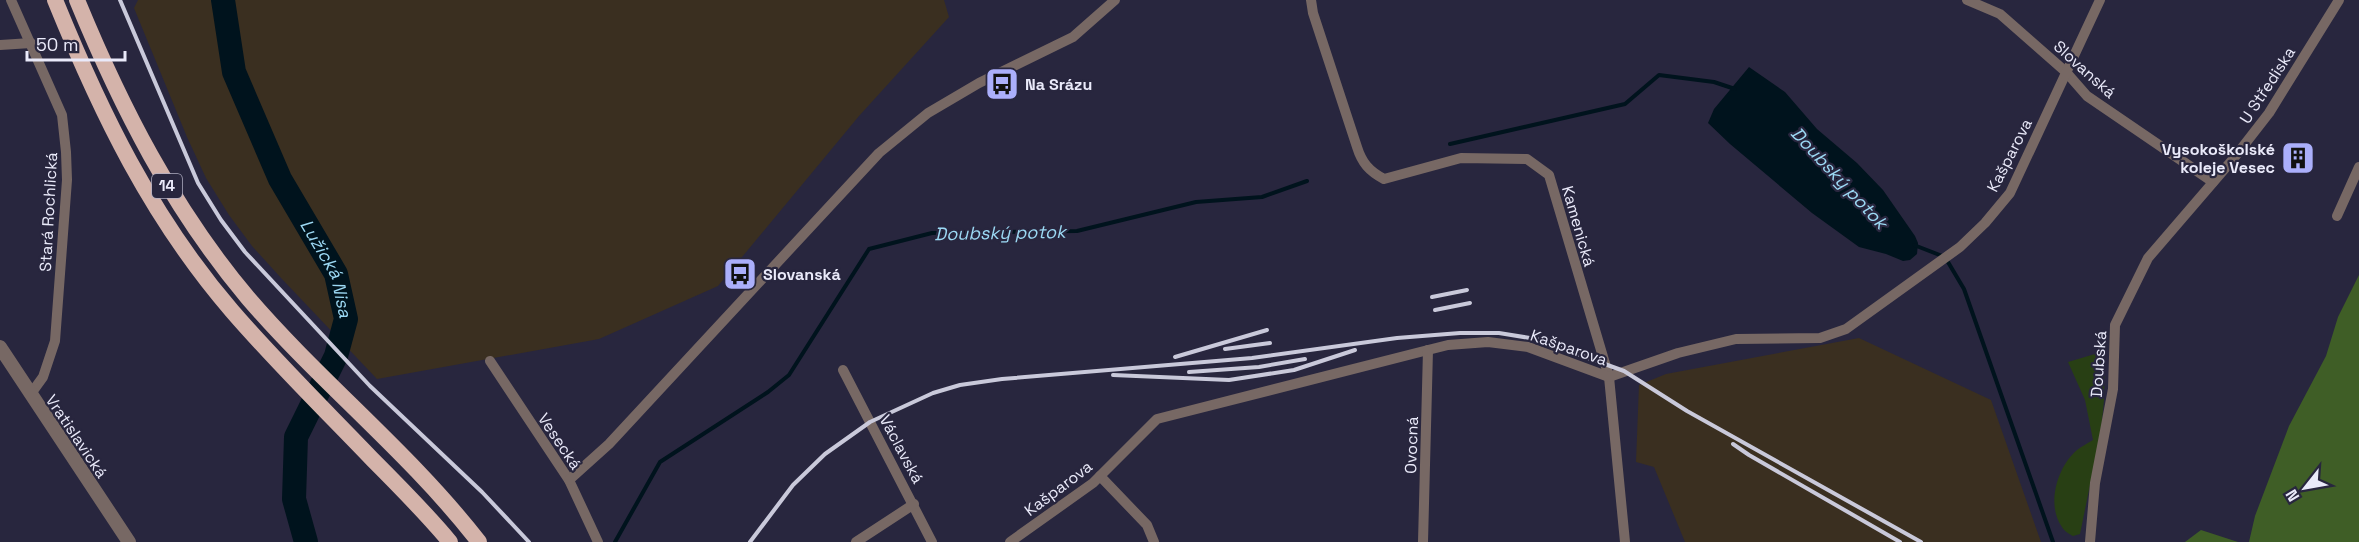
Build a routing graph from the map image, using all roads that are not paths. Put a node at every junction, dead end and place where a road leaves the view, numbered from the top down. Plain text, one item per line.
1 (11, 0) edge
2 (55, 0) edge
3 (78, 0) edge
4 (1115, 0) edge
5 (1311, 0) edge
6 (1967, 0) edge
7 (2100, 0) edge
8 (2339, 0) edge
9 (31, 43) junction
10 (0, 45) edge
11 (2066, 72) junction
12 (2359, 167) edge
13 (2213, 182) junction
14 (2337, 216) dead end
15 (0, 347) edge
16 (1428, 350) junction
17 (490, 361) dead end
18 (843, 370) dead end
19 (1609, 376) junction
20 (30, 395) junction
21 (1100, 476) junction
22 (569, 480) junction
23 (914, 504) junction
24 (129, 542) edge
25 (450, 542) edge
26 (478, 542) edge
27 (598, 542) edge
28 (856, 542) edge
29 (932, 542) edge
30 (1010, 542) edge
31 (1154, 542) edge
32 (1423, 542) edge
33 (1625, 542) edge
34 (2090, 542) edge

1 - 9 street, Stará Rochlická
2 - 25 highway, 14
3 - 26 highway, 14
4 - 22 street
5 - 19 street, Kamenická
6 - 11 street, Slovanská
7 - 11 street, Kašparova
8 - 13 street, U Střediska
9 - 10 street
9 - 20 street, Stará Rochlická
11 - 13 street, Slovanská
11 - 19 street, Kašparova
12 - 14 street
13 - 34 street, Doubská
15 - 20 street, Vratislavická
16 - 19 street, Kašparova
16 - 21 street, Kašparova
16 - 32 street, Ovocná
17 - 22 street, Vesecká
18 - 23 street, Václavská
19 - 33 street, Kamenická
20 - 24 street, Vratislavická
21 - 30 street, Kašparova
21 - 31 street
22 - 27 street, Vesecká
23 - 28 street
23 - 29 street, Václavská

